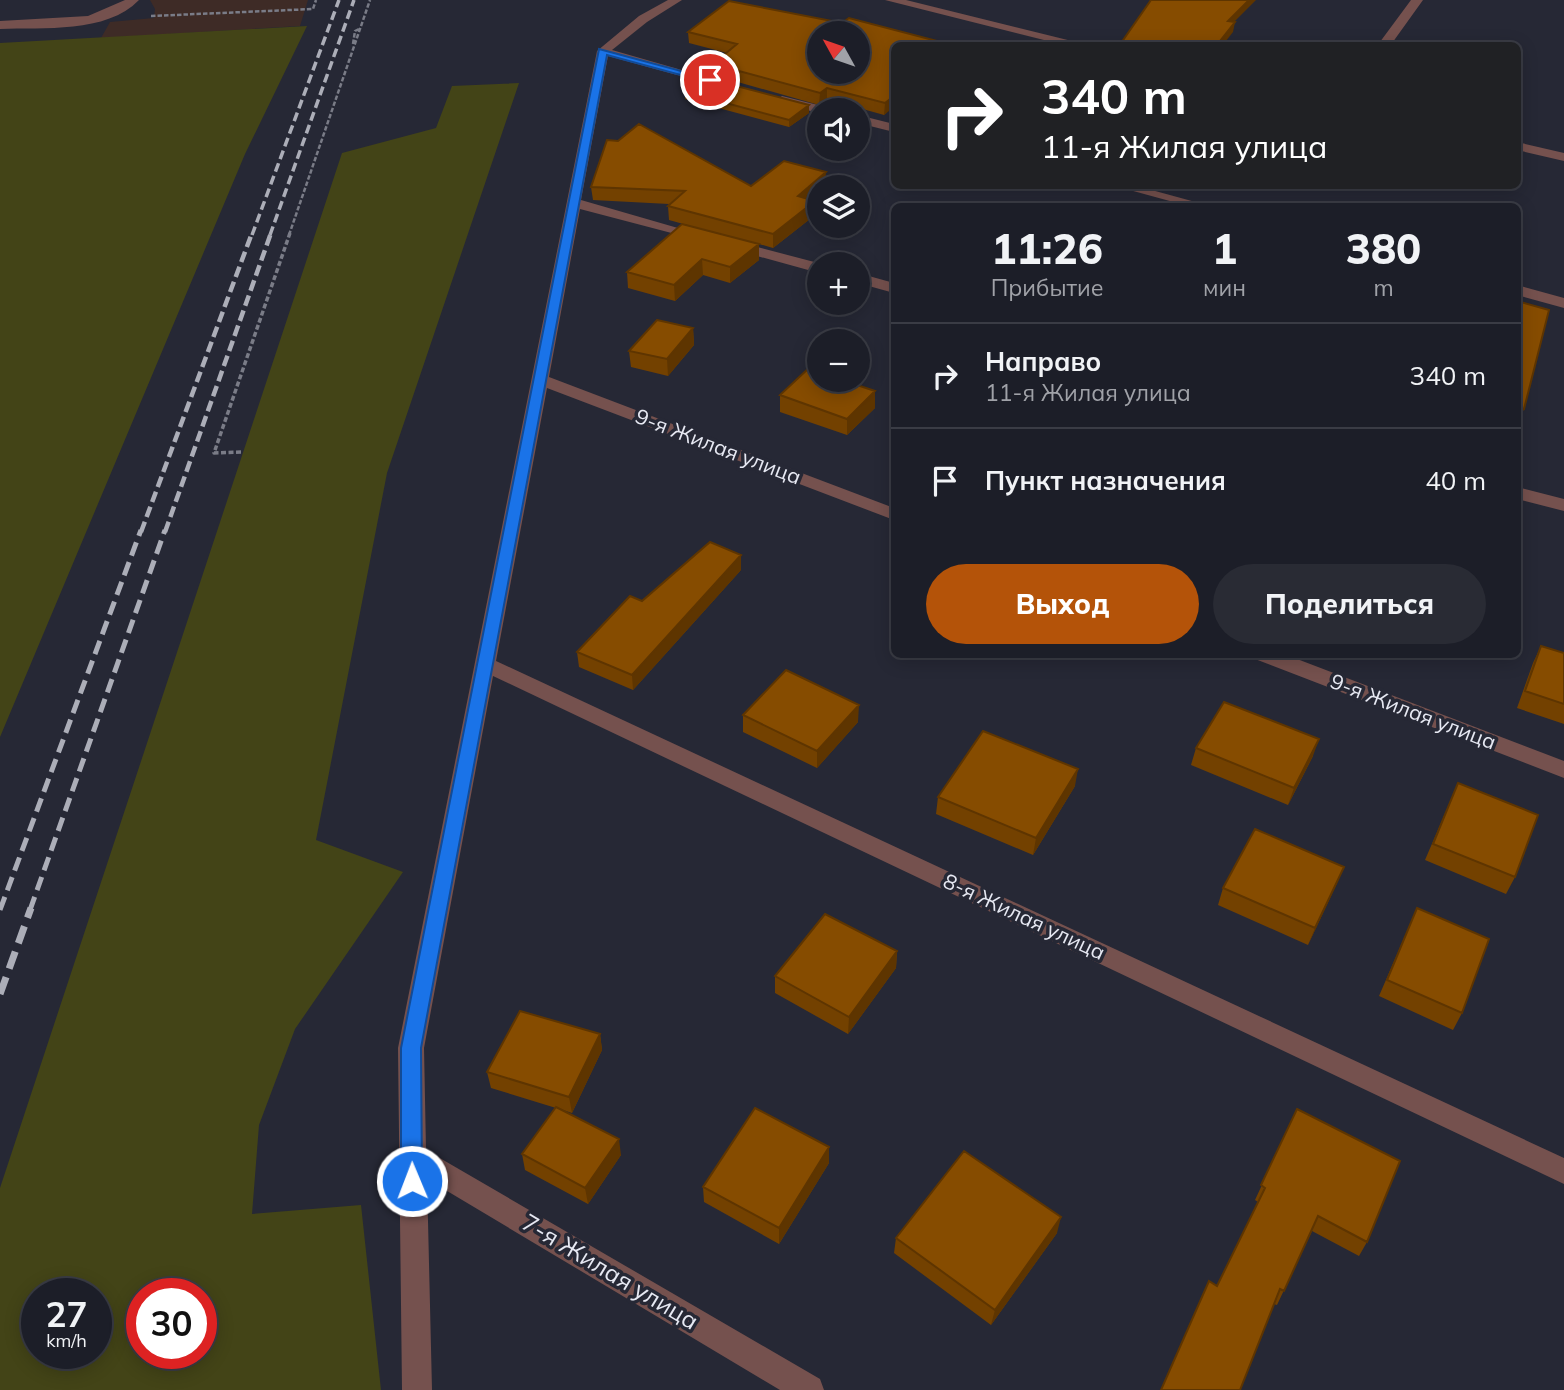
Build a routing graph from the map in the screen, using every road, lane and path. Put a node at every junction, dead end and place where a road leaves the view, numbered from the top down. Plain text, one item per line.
1 (133, 0) edge
2 (316, 0) edge
3 (370, 0) edge
4 (676, 0) edge
5 (891, 0) edge
6 (1417, 0) edge
7 (122, 10) junction
8 (0, 25) edge
9 (1069, 42) edge
10 (1385, 42) edge
11 (603, 51) junction
12 (737, 88) edge
13 (764, 95) edge
14 (807, 106) edge
15 (870, 122) edge
16 (891, 127) edge
17 (1521, 147) edge
18 (1564, 156) edge
19 (1134, 189) edge
20 (575, 203) junction
21 (1191, 203) edge
22 (807, 265) edge
23 (870, 281) edge
24 (891, 287) edge
25 (1521, 291) edge
26 (1564, 303) edge
27 (541, 380) junction
28 (242, 452) dead end
29 (1521, 494) edge
30 (1564, 505) edge
31 (891, 513) edge
32 (1272, 658) edge
33 (483, 663) junction
34 (1564, 770) edge
35 (411, 1155) junction
36 (1564, 1171) edge
37 (417, 1390) edge
38 (809, 1390) edge

1 - 7 street
2 - 7 path
3 - 28 path
4 - 11 street
5 - 9 street
6 - 10 street
7 - 8 street
11 - 12 street
11 - 20 street
13 - 14 street
15 - 16 street
17 - 18 street
19 - 21 street
20 - 22 street
20 - 27 street
23 - 24 street
25 - 26 street
27 - 31 street, 9-я Жилая улица
27 - 33 street
29 - 30 street
32 - 34 street, 9-я Жилая улица
33 - 35 street
33 - 36 street, 8-я Жилая улица
35 - 37 street
35 - 38 street, 7-я Жилая улица

